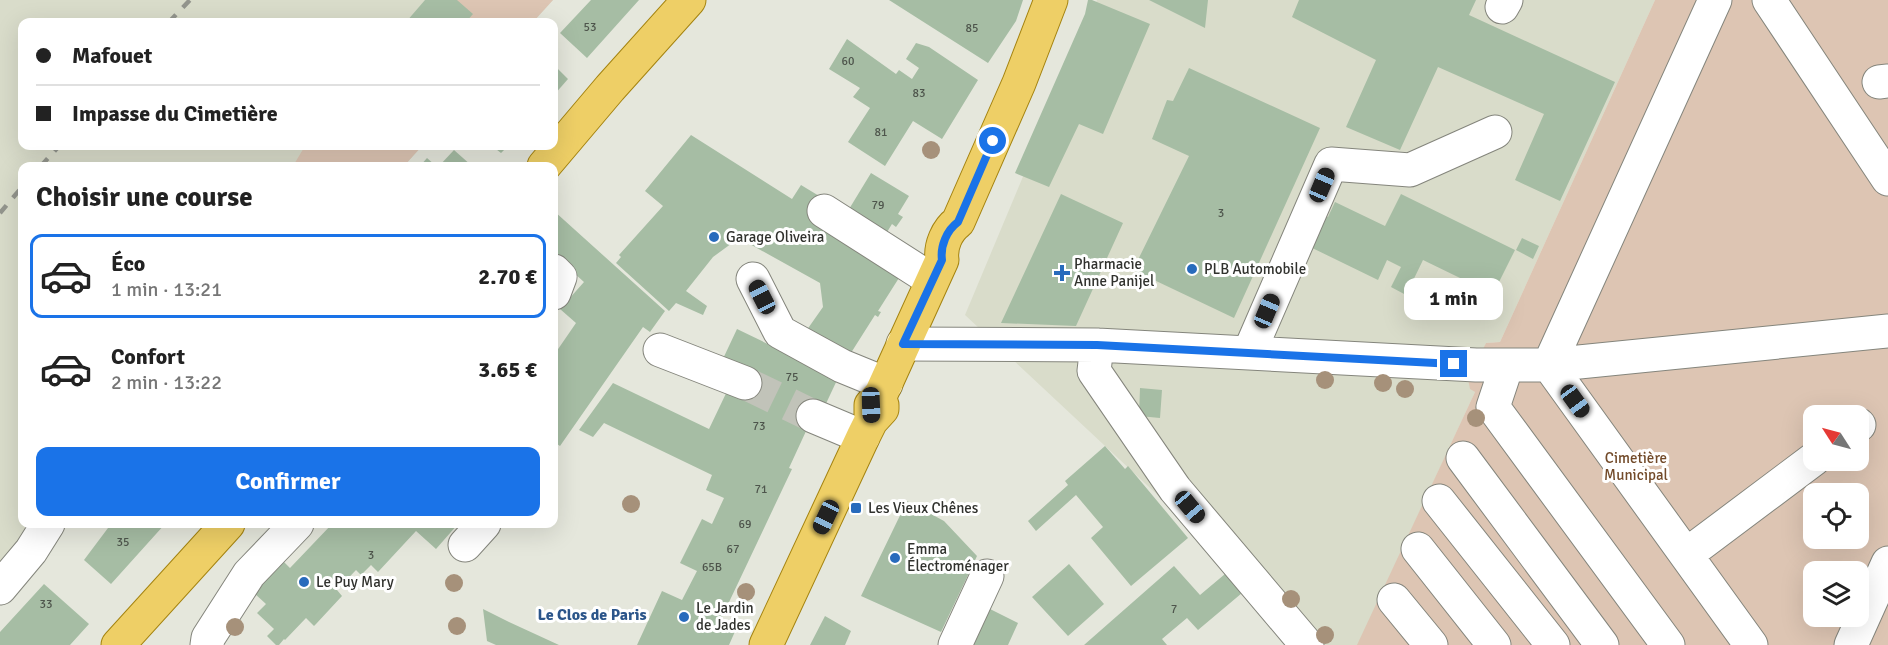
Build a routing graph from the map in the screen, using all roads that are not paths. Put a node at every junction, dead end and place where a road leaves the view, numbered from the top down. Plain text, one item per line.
1 (689, 0) edge
2 (1051, 0) edge
3 (1715, 0) edge
4 (1769, 0) edge
5 (1495, 132) dead end
6 (558, 149) edge
7 (558, 150) edge
8 (547, 162) edge
9 (1888, 179) edge
10 (824, 212) dead end
11 (937, 270) junction
12 (753, 279) dead end
13 (1888, 331) edge
14 (903, 344) junction
15 (1097, 345) junction
16 (660, 351) dead end
17 (1249, 353) junction
18 (1492, 365) junction
19 (1549, 365) junction
20 (745, 383) tunnel mouth
21 (875, 409) junction
22 (813, 416) tunnel mouth
23 (1463, 458) dead end
24 (1803, 467) edge
25 (1439, 501) dead end
26 (45, 528) edge
27 (224, 528) edge
28 (293, 528) edge
29 (1418, 549) dead end
30 (1686, 555) junction
31 (1888, 563) edge
32 (987, 576) dead end
33 (0, 588) edge
34 (1631, 595) junction
35 (1394, 600) dead end
36 (1587, 639) edge
37 (118, 645) edge
38 (207, 645) edge
39 (766, 645) edge
40 (955, 645) edge
41 (1306, 645) edge
42 (1431, 645) edge
43 (1494, 645) edge
44 (1553, 645) edge
45 (1668, 645) edge
46 (1750, 645) edge
47 (1851, 645) edge

1 - 6 main road
2 - 11 main road
3 - 19 street
4 - 9 street
5 - 17 street
7 - 8 main road
10 - 11 street
11 - 14 main road
12 - 21 street
13 - 19 street
14 - 15 street
14 - 21 main road
15 - 17 street
15 - 41 street
16 - 20 street
17 - 18 street
18 - 19 street
18 - 34 street
19 - 30 street
21 - 22 street
21 - 39 main road
23 - 36 street
24 - 30 street
25 - 44 street
26 - 33 street
27 - 37 main road
28 - 38 street
29 - 43 street
30 - 46 street
31 - 47 street
32 - 40 street
34 - 36 street
34 - 45 street
35 - 42 street

